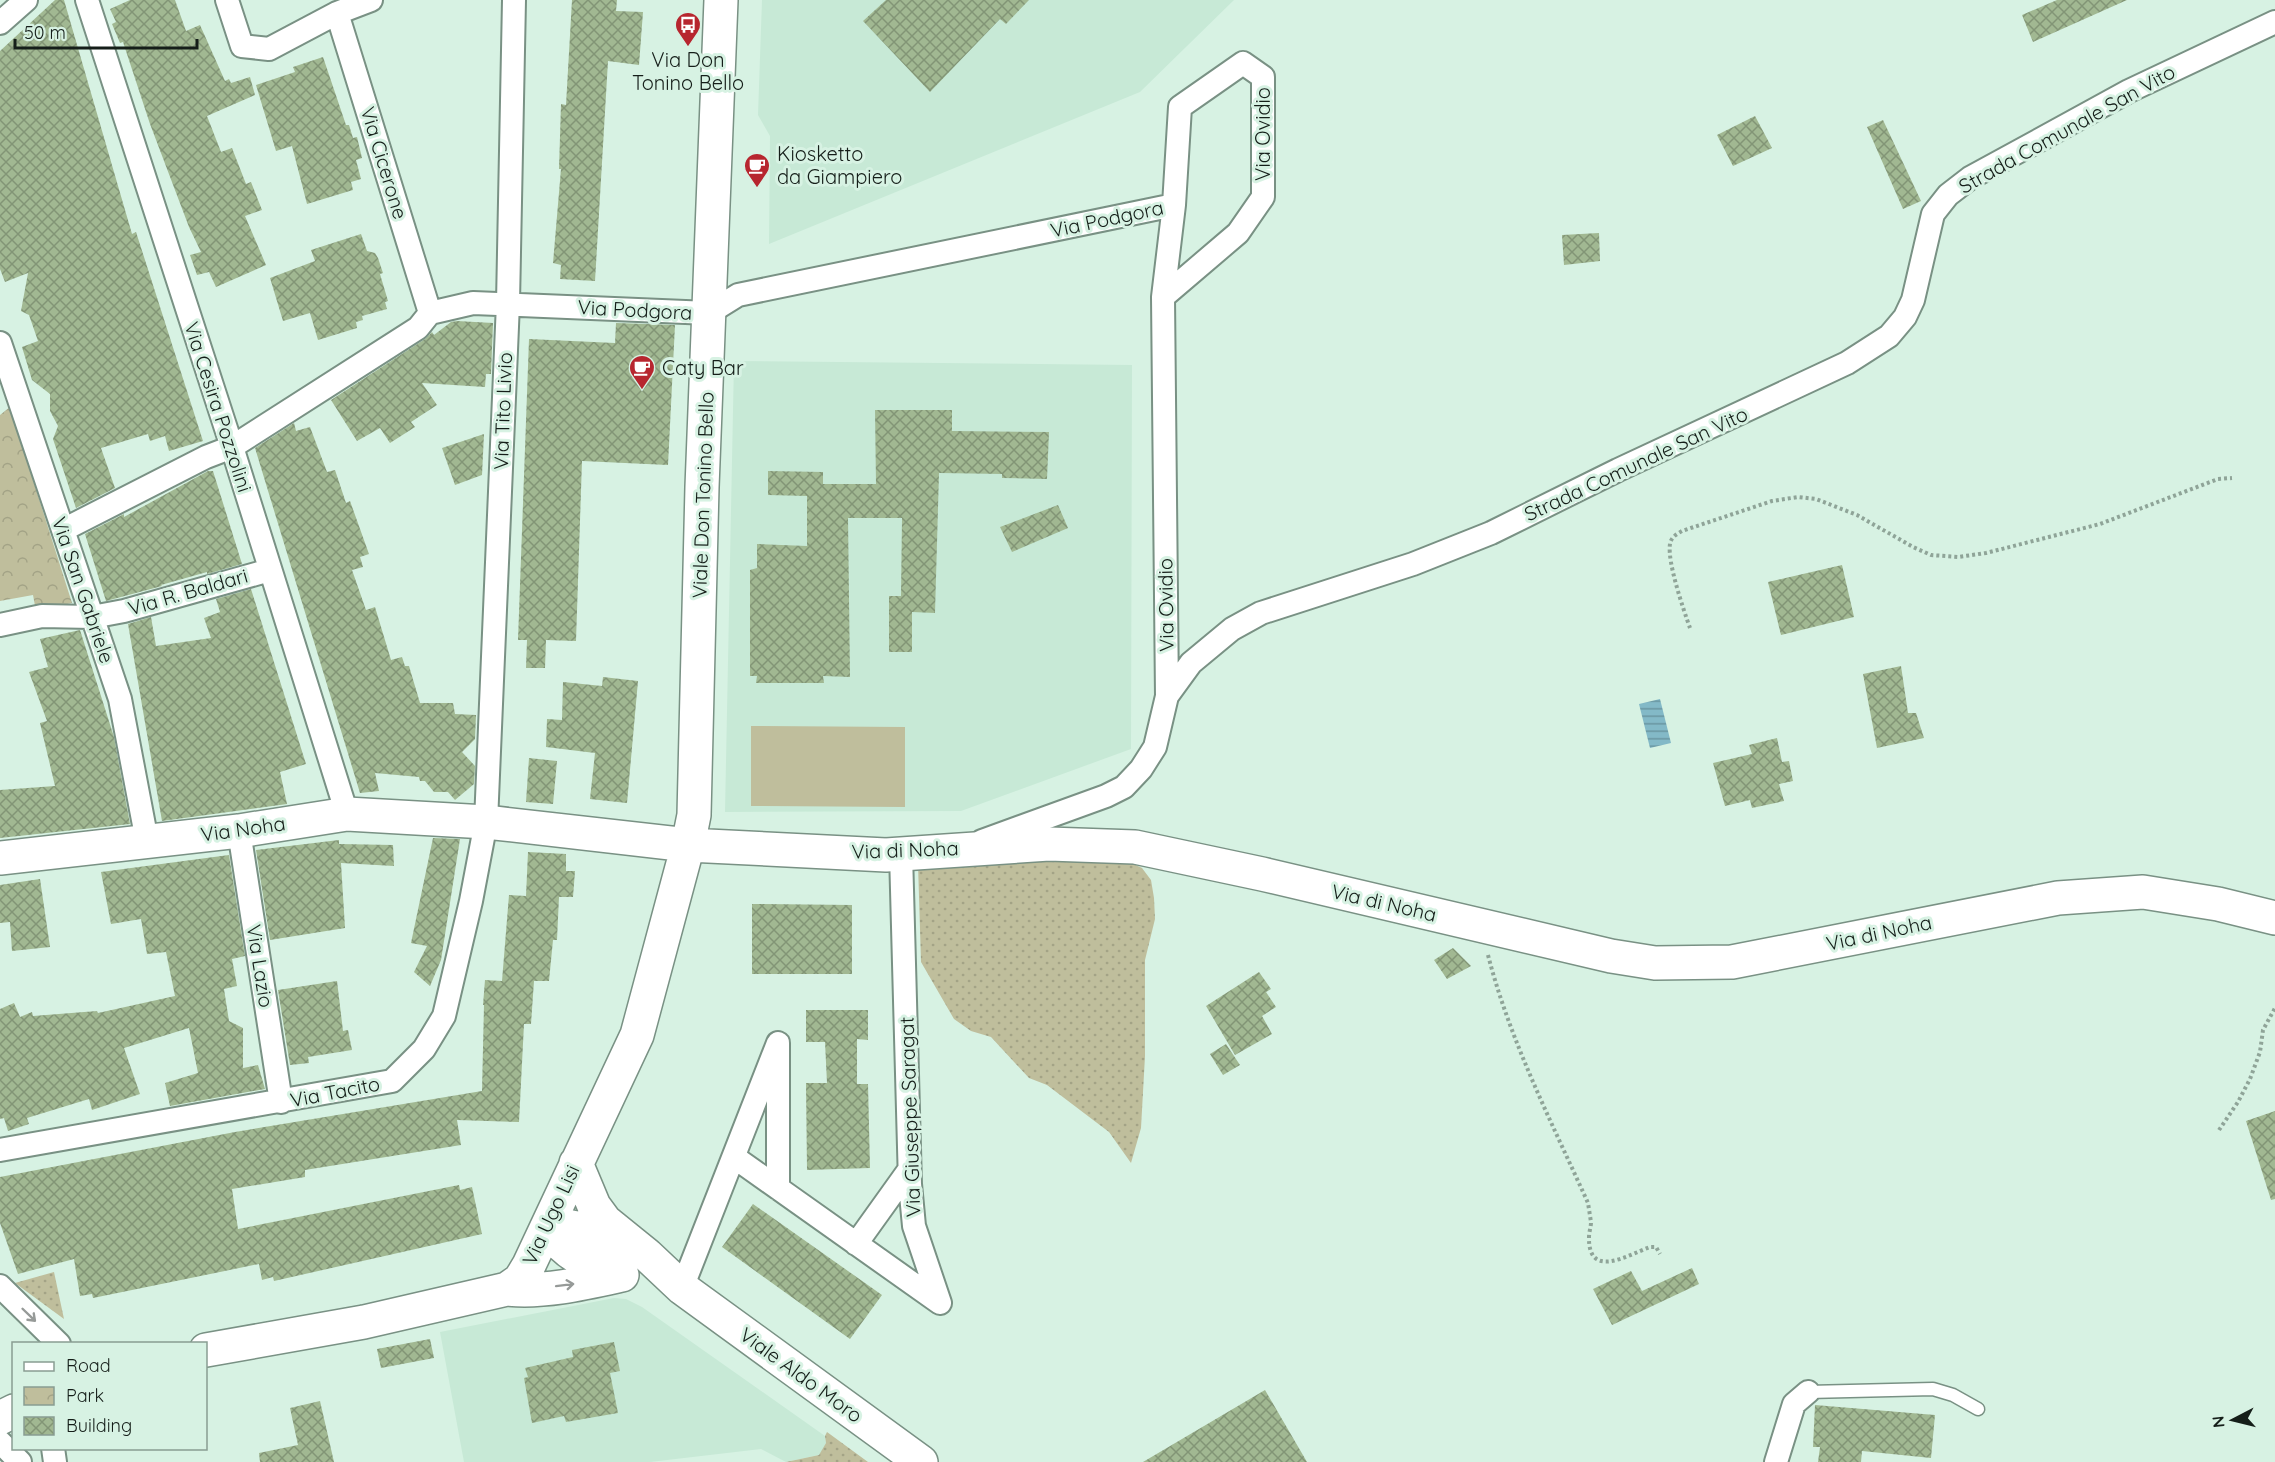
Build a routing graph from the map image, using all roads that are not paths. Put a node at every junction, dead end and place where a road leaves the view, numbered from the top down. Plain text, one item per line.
1 (27, 0) edge
2 (87, 0) edge
3 (227, 0) edge
4 (371, 0) edge
5 (514, 0) edge
6 (721, 0) edge
7 (337, 13) junction
8 (2275, 22) edge
9 (0, 23) edge
10 (1174, 205) junction
11 (1163, 297) junction
12 (508, 303) junction
13 (430, 313) junction
14 (709, 313) junction
15 (0, 343) edge
16 (6, 386) edge
17 (232, 447) junction
18 (63, 530) junction
19 (270, 570) junction
20 (92, 617) junction
21 (0, 625) edge
22 (1167, 696) junction
23 (347, 814) junction
24 (486, 822) junction
25 (239, 831) junction
26 (147, 841) junction
27 (688, 845) junction
28 (959, 848) junction
29 (901, 854) junction
30 (0, 858) edge
31 (2275, 918) edge
32 (281, 1102) junction
33 (0, 1150) edge
34 (734, 1157) junction
35 (576, 1163) junction
36 (909, 1170) junction
37 (778, 1188) junction
38 (548, 1228) junction
39 (856, 1244) junction
40 (634, 1265) junction
41 (0, 1286) edge
42 (682, 1288) junction
43 (507, 1289) junction
44 (57, 1342) edge
45 (207, 1350) edge
46 (1808, 1392) joint
47 (1978, 1409) dead end
48 (0, 1442) edge
49 (20, 1462) edge
50 (921, 1462) edge
51 (1776, 1462) edge

1 - 9 street
2 - 17 street, Via Cesira Pozzolini
3 - 7 street
4 - 7 street
5 - 12 street, Via Tito Livio
6 - 14 main road, Viale Don Tonino Bello
7 - 13 street, Via Cicerone
8 - 22 street, Strada Comunale San Vito
10 - 11 street, Via Ovidio
10 - 11 street, Via Ovidio
10 - 14 street, Via Podgora
11 - 22 street, Via Ovidio
12 - 13 street, Via Podgora
12 - 14 street, Via Podgora
12 - 24 street, Via Tito Livio
13 - 17 street
14 - 27 main road, Viale Don Tonino Bello
15 - 16 street, Via San Gabriele
16 - 18 street, Via San Gabriele
17 - 18 street
17 - 19 street, Via Cesira Pozzolini
18 - 20 street, Via San Gabriele
19 - 20 street, Via R. Baldari
19 - 23 street, Via Cesira Pozzolini
20 - 21 street, Via R. Baldari
20 - 26 street, Via San Gabriele
22 - 28 street, Strada Comunale San Vito
23 - 24 main road, Via Noha
23 - 25 main road, Via Noha
24 - 27 main road, Via di Noha
24 - 32 street, Via Tacito
25 - 26 main road, Via Noha
25 - 32 street, Via Lazio
26 - 30 main road, Via Noha
27 - 29 main road, Via di Noha
27 - 35 main road, Via Ugo Lisi
28 - 29 main road, Via di Noha
28 - 31 main road, Via di Noha
29 - 36 street, Via Giuseppe Saragat
32 - 33 street, Via Tacito
34 - 37 street, Via Giuseppe Saragat
34 - 37 street
34 - 42 street
35 - 38 main road, Via Ugo Lisi
35 - 40 main road, Viale Aldo Moro
36 - 39 street
36 - 39 street, Via Giuseppe Saragat
37 - 39 street, Via Giuseppe Saragat
38 - 40 main road, Viale Aldo Moro
38 - 43 main road, Via Ugo Lisi
40 - 42 main road, Viale Aldo Moro
43 -> 40 main road
41 -> 44 street
42 - 50 main road, Viale Aldo Moro
43 - 45 main road
46 - 47 lane
46 - 51 street
48 - 49 street

